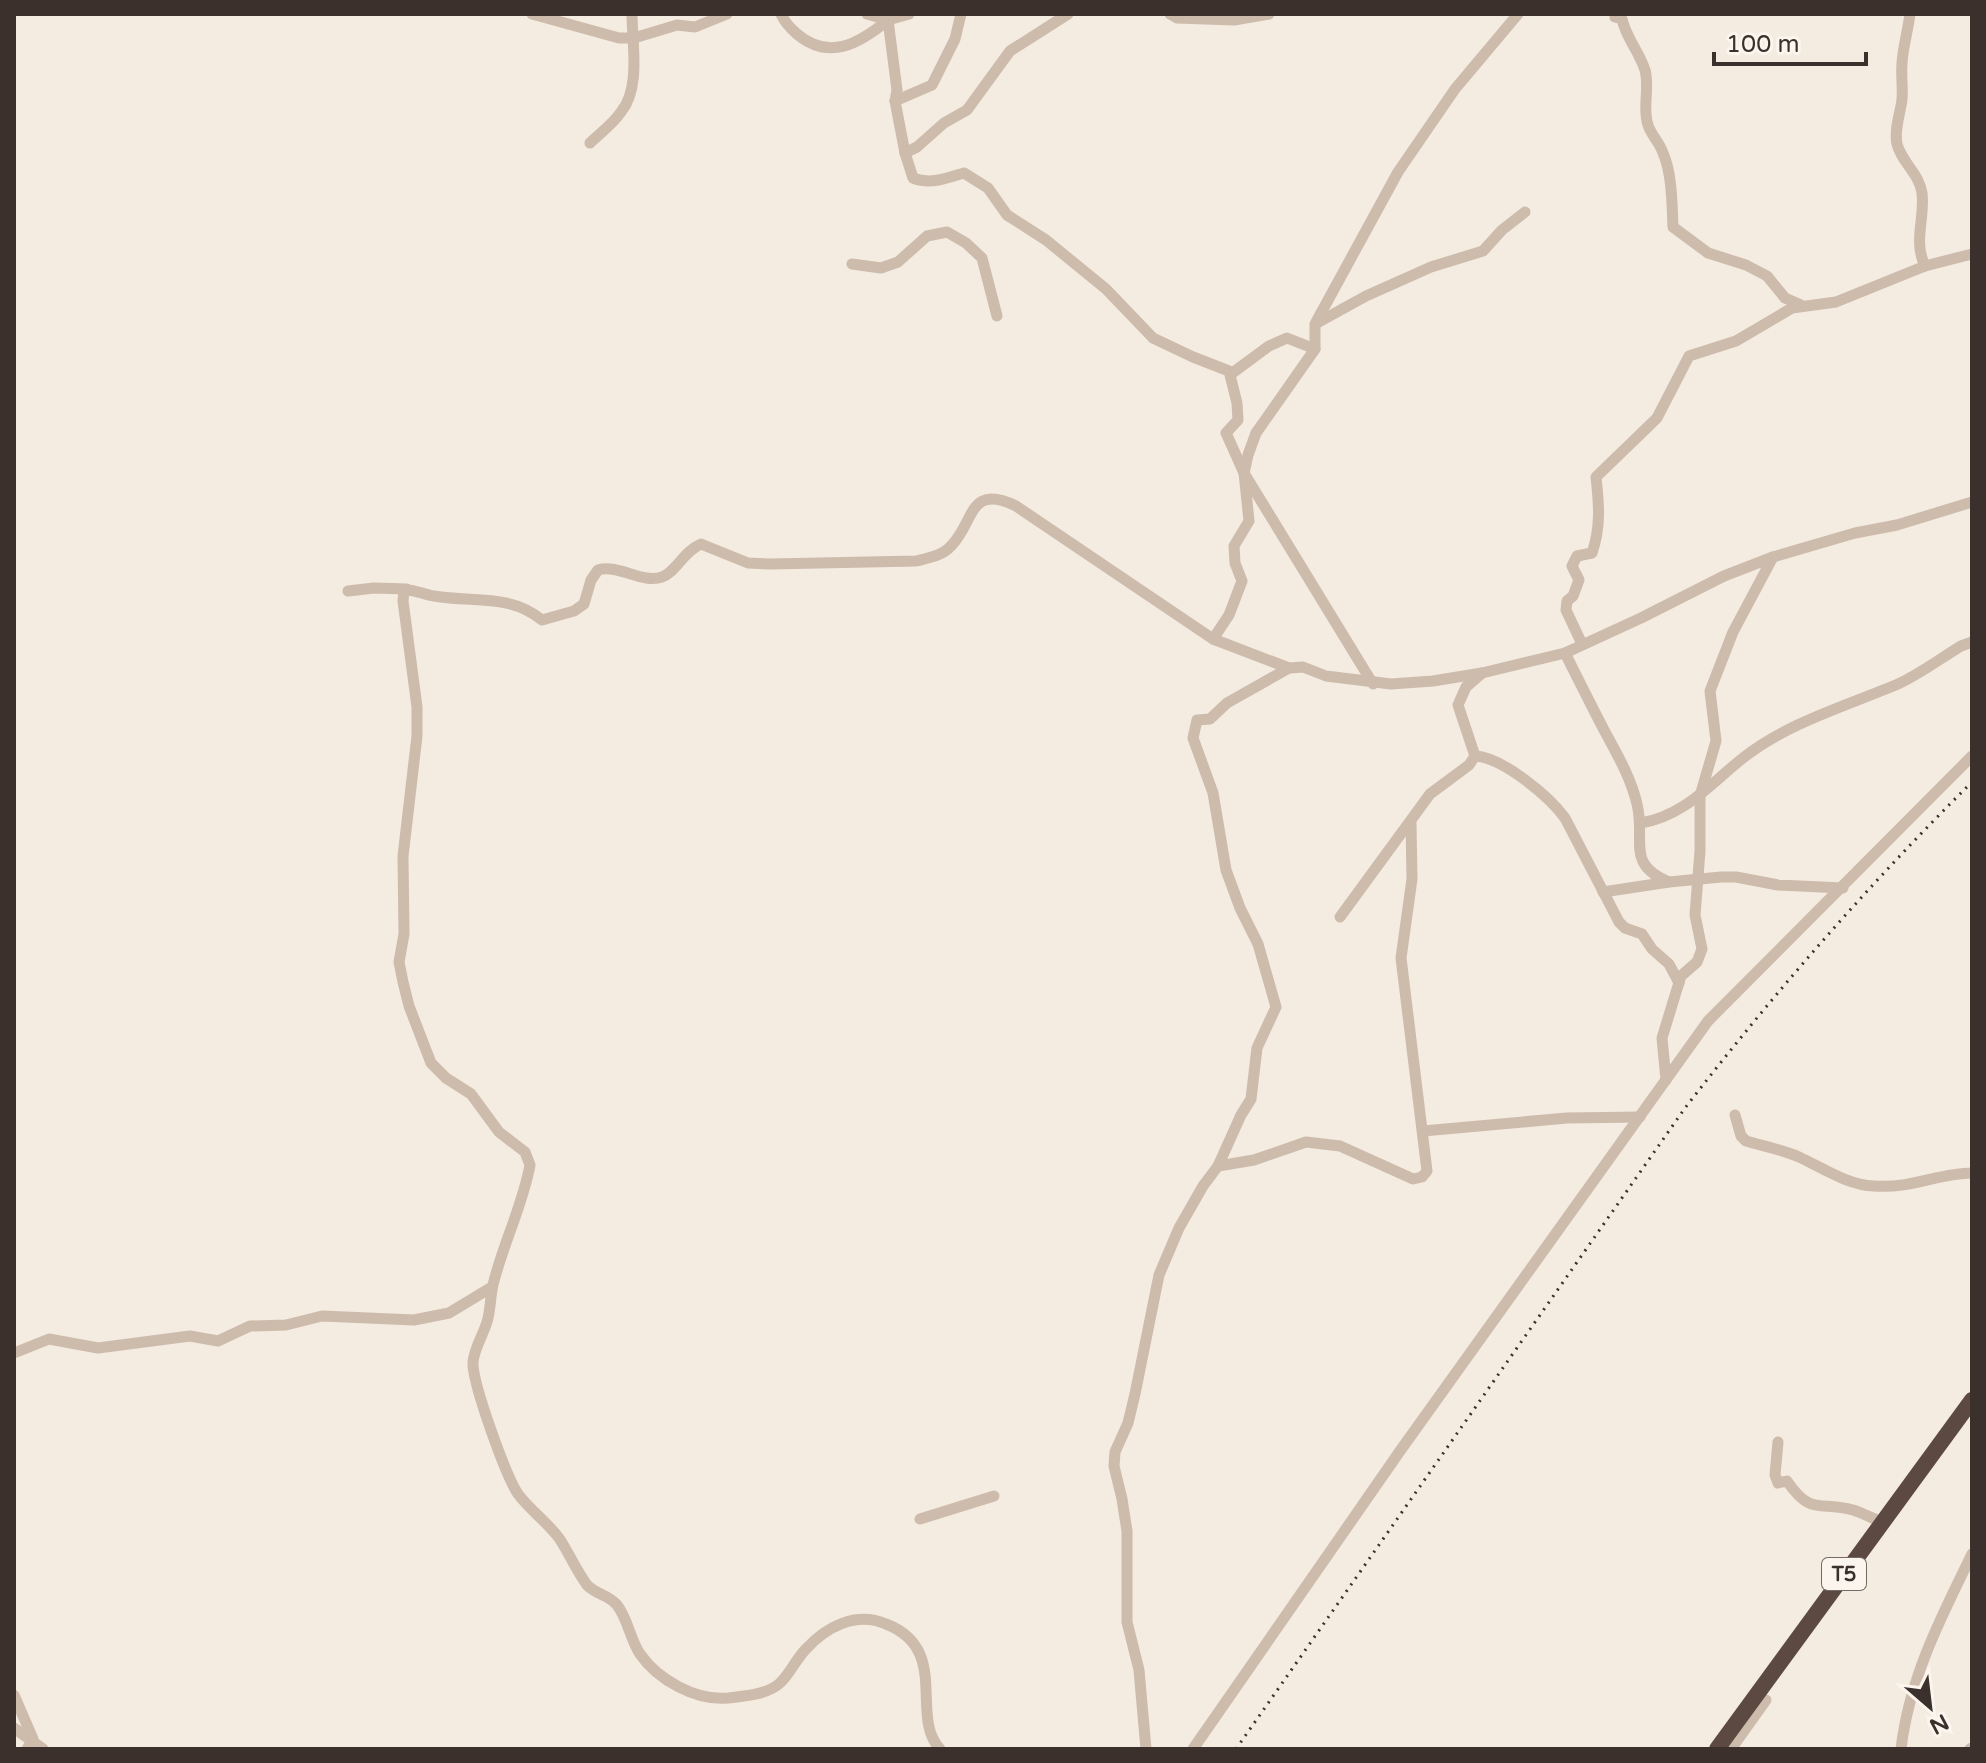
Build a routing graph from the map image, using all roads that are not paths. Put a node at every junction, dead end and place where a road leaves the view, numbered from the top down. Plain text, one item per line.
1 (532, 14) edge
2 (632, 14) edge
3 (727, 14) edge
4 (781, 14) edge
5 (867, 14) edge
6 (909, 14) edge
7 (961, 14) edge
8 (1068, 14) edge
9 (1170, 14) edge
10 (1269, 14) edge
11 (1518, 14) edge
12 (1615, 14) edge
13 (1910, 14) edge
14 (888, 20) junction
15 (895, 101) junction
16 (590, 143) dead end
17 (905, 153) junction
18 (1525, 212) dead end
19 (1972, 254) edge
20 (852, 264) dead end
21 (1925, 266) junction
22 (1801, 305) junction
23 (997, 316) dead end
24 (1315, 324) junction
25 (1315, 349) junction
26 (1231, 374) junction
27 (1244, 473) junction
28 (1972, 502) edge
29 (1773, 557) junction
30 (407, 589) junction
31 (348, 591) dead end
32 (1213, 639) junction
33 (1972, 642) edge
34 (1582, 644) junction
35 (1565, 653) junction
36 (1289, 668) junction
37 (1482, 673) junction
38 (1373, 684) junction
39 (1475, 756) junction
40 (1972, 756) edge
41 (1700, 796) junction
42 (1411, 823) junction
43 (1641, 823) junction
44 (1699, 880) junction
45 (1669, 882) junction
46 (1843, 888) junction
47 (1603, 892) junction
48 (1340, 917) dead end
49 (1679, 983) junction
50 (1666, 1080) junction
51 (1735, 1115) dead end
52 (1640, 1117) junction
53 (1423, 1131) junction
54 (1218, 1166) junction
55 (1972, 1173) edge
56 (492, 1287) junction
57 (14, 1353) edge
58 (1972, 1400) edge
59 (1778, 1442) dead end
60 (994, 1496) dead end
61 (920, 1519) dead end
62 (1882, 1522) junction
63 (1972, 1554) edge
64 (14, 1695) edge
65 (1766, 1700) dead end
66 (14, 1728) edge
67 (30, 1744) edge
68 (1723, 1748) edge
69 (43, 1749) edge
70 (940, 1749) edge
71 (1146, 1749) edge
72 (1193, 1749) edge
73 (1901, 1749) edge

1 - 3 street
2 - 16 street
4 - 14 street
5 - 14 street
6 - 14 street
7 - 15 street
8 - 17 street
9 - 10 street
11 - 24 street
12 - 22 street
13 - 21 street
14 - 15 street
15 - 17 street
17 - 26 street
18 - 24 street
19 - 21 street
20 - 23 street
21 - 22 street
22 - 34 street
24 - 25 street
25 - 26 street
25 - 27 street
26 - 27 street
27 - 32 street
27 - 38 street
28 - 29 street
29 - 34 street
29 - 41 street
30 - 31 street
30 - 32 street
30 - 56 street
32 - 36 street
33 - 41 street
34 - 35 street
35 - 37 street
35 - 43 street
36 - 38 street
36 - 54 street
37 - 38 street
37 - 39 street
39 - 42 street
39 - 47 street
40 - 46 street
41 - 43 street
41 - 44 street
42 - 48 street
42 - 53 street
43 - 45 street
44 - 45 street
44 - 46 street
44 - 49 street
45 - 47 street
46 - 50 street
47 - 49 street
49 - 50 street
50 - 52 street
51 - 55 street
52 - 53 street
52 - 72 street
53 - 54 street
54 - 71 street
56 - 57 street
56 - 70 street
58 - 62 highway, T5
59 - 62 street
60 - 61 street
62 - 68 highway, T5
63 - 73 street
64 - 67 street
65 - 68 street
66 - 67 street
67 - 69 street

